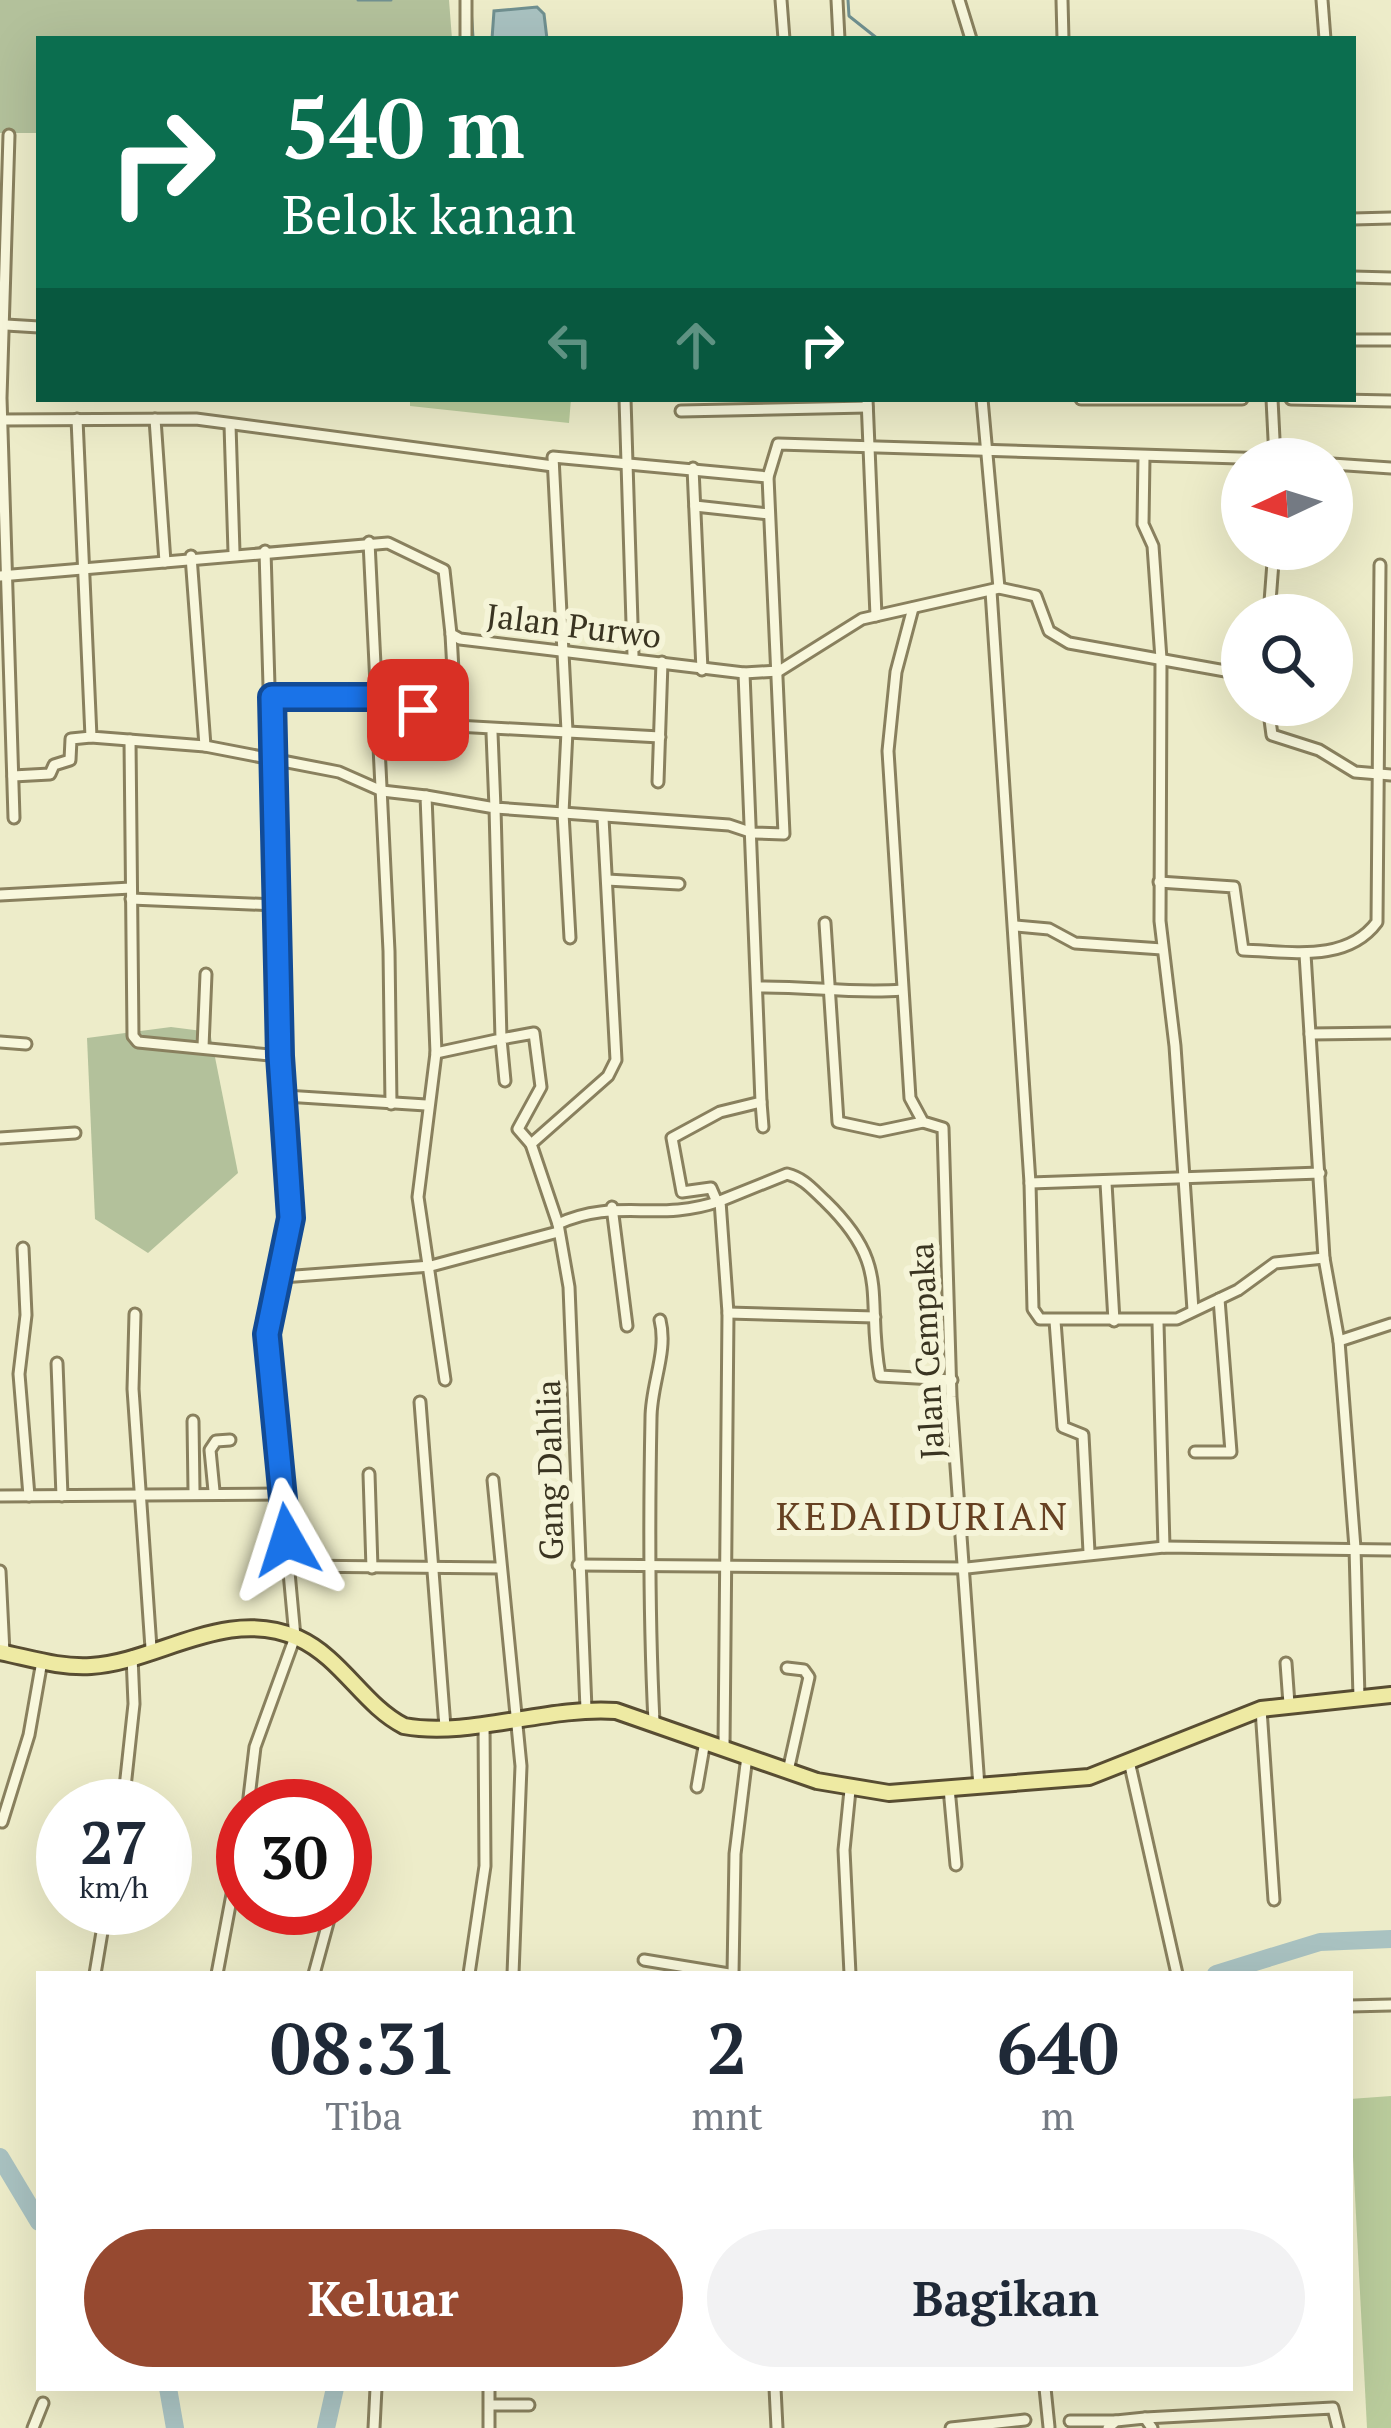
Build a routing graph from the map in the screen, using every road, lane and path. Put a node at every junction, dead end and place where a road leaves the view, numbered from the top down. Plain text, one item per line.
1 (466, 0) edge
2 (781, 0) edge
3 (837, 0) edge
4 (959, 0) edge
5 (1062, 0) edge
6 (1322, 0) edge
7 (466, 36) edge
8 (784, 36) edge
9 (839, 36) edge
10 (970, 36) edge
11 (1064, 36) edge
12 (1325, 36) edge
13 (9, 135) dead end
14 (1391, 218) edge
15 (1356, 219) edge
16 (4, 265) edge
17 (1356, 277) edge
18 (1391, 278) edge
19 (6, 325) junction
20 (36, 327) edge
21 (1356, 340) edge
22 (1391, 340) edge
23 (1356, 400) edge
24 (1391, 401) edge
25 (625, 402) edge
26 (982, 402) edge
27 (1272, 402) edge
28 (867, 403) edge
29 (681, 411) dead end
30 (76, 419) junction
31 (155, 419) junction
32 (1, 420) edge
33 (230, 424) junction
34 (1274, 438) edge
35 (867, 449) junction
36 (983, 452) junction
37 (1144, 457) junction
38 (1221, 458) edge
39 (627, 460) junction
40 (553, 462) junction
41 (1353, 466) edge
42 (693, 468) junction
43 (1391, 469) edge
44 (768, 477) junction
45 (695, 506) junction
46 (769, 514) junction
47 (369, 542) junction
48 (265, 551) junction
49 (234, 552) junction
50 (191, 556) junction
51 (165, 562) junction
52 (1379, 565) dead end
53 (86, 572) junction
54 (2, 576) edge
55 (995, 590) junction
56 (913, 608) junction
57 (876, 616) junction
58 (452, 634) junction
59 (564, 652) junction
60 (633, 656) junction
61 (1160, 659) junction
62 (662, 662) junction
63 (702, 670) junction
64 (1221, 670) edge
65 (779, 671) junction
66 (745, 673) junction
67 (375, 696) junction
68 (272, 697) junction
69 (453, 722) junction
70 (1271, 726) edge
71 (567, 730) junction
72 (492, 733) junction
73 (91, 737) junction
74 (660, 737) junction
75 (130, 740) junction
76 (205, 746) junction
77 (274, 760) junction
78 (1375, 775) junction
79 (1391, 775) edge
80 (13, 776) junction
81 (658, 782) dead end
82 (382, 790) junction
83 (426, 796) junction
84 (495, 808) junction
85 (563, 813) junction
86 (14, 818) dead end
87 (603, 818) junction
88 (752, 833) junction
89 (607, 880) junction
90 (1160, 882) junction
91 (679, 884) dead end
92 (131, 894) junction
93 (0, 895) edge
94 (276, 905) junction
95 (825, 922) dead end
96 (1015, 926) junction
97 (570, 938) dead end
98 (1162, 949) junction
99 (1305, 953) junction
100 (206, 974) dead end
101 (758, 987) junction
102 (902, 990) junction
103 (831, 992) junction
104 (1391, 1033) edge
105 (1310, 1034) junction
106 (501, 1039) junction
107 (0, 1042) edge
108 (26, 1044) dead end
109 (203, 1047) junction
110 (436, 1053) junction
111 (280, 1056) junction
112 (505, 1081) dead end
113 (285, 1096) junction
114 (761, 1102) junction
115 (391, 1103) junction
116 (426, 1106) junction
117 (923, 1122) junction
118 (763, 1127) dead end
119 (75, 1133) dead end
120 (0, 1138) edge
121 (531, 1144) junction
122 (1320, 1173) junction
123 (1180, 1182) junction
124 (1030, 1183) junction
125 (1106, 1183) junction
126 (718, 1201) junction
127 (612, 1207) junction
128 (558, 1228) junction
129 (23, 1247) dead end
130 (1324, 1258) junction
131 (430, 1266) junction
132 (282, 1277) junction
133 (1219, 1299) junction
134 (1193, 1310) junction
135 (728, 1313) junction
136 (135, 1314) dead end
137 (875, 1317) junction
138 (660, 1320) dead end
139 (1114, 1321) junction
140 (1055, 1322) junction
141 (1158, 1323) junction
142 (1391, 1324) edge
143 (626, 1326) dead end
144 (1340, 1341) junction
145 (57, 1364) dead end
146 (445, 1380) dead end
147 (952, 1380) junction
148 (420, 1402) dead end
149 (193, 1421) dead end
150 (230, 1440) dead end
151 (1195, 1452) dead end
152 (369, 1474) dead end
153 (494, 1480) dead end
154 (194, 1491) junction
155 (214, 1491) junction
156 (139, 1492) junction
157 (282, 1494) junction
158 (0, 1496) edge
159 (29, 1496) junction
160 (62, 1496) junction
161 (1164, 1547) junction
162 (1355, 1548) junction
163 (1391, 1550) edge
164 (1089, 1552) junction
165 (723, 1563) junction
166 (578, 1565) junction
167 (646, 1565) junction
168 (290, 1566) junction
169 (372, 1568) junction
170 (501, 1568) junction
171 (968, 1568) junction
172 (430, 1570) junction
173 (0, 1571) edge
174 (295, 1637) junction
175 (151, 1648) junction
176 (2, 1652) edge
177 (132, 1657) junction
178 (42, 1661) junction
179 (1286, 1663) dead end
180 (787, 1667) dead end
181 (1391, 1695) edge
182 (1359, 1698) junction
183 (1289, 1704) junction
184 (586, 1709) junction
185 (1261, 1709) junction
186 (517, 1716) junction
187 (484, 1721) junction
188 (654, 1722) junction
189 (445, 1727) junction
190 (705, 1741) junction
191 (724, 1748) junction
192 (747, 1756) junction
193 (1129, 1761) junction
194 (788, 1771) junction
195 (126, 1779) edge
196 (252, 1779) edge
197 (697, 1787) dead end
198 (979, 1787) junction
199 (949, 1788) junction
200 (850, 1790) junction
201 (2, 1822) edge
202 (956, 1865) dead end
203 (1274, 1900) dead end
204 (101, 1935) edge
205 (224, 1935) edge
206 (325, 1935) edge
207 (644, 1960) dead end
208 (95, 1971) edge
209 (218, 1971) edge
210 (315, 1971) edge
211 (469, 1971) edge
212 (513, 1971) edge
213 (712, 1971) edge
214 (731, 1971) edge
215 (850, 1971) edge
216 (1176, 1971) edge
217 (1391, 2005) edge
218 (1353, 2006) edge
219 (376, 2391) edge
220 (490, 2391) edge
221 (775, 2391) edge
222 (1045, 2391) edge
223 (43, 2403) dead end
224 (530, 2404) dead end
225 (490, 2405) junction
226 (1280, 2410) junction
227 (1220, 2414) junction
228 (1024, 2420) dead end
229 (1070, 2421) dead end
230 (1148, 2423) edge
231 (1112, 2424) edge
232 (990, 2426) edge
233 (32, 2428) edge
234 (374, 2428) edge
235 (489, 2428) edge
236 (777, 2428) edge
237 (934, 2428) edge
238 (951, 2428) edge
239 (1049, 2428) edge
240 (1220, 2428) edge
241 (1280, 2428) edge
242 (1338, 2428) edge

1 - 7 street
2 - 8 street
3 - 9 street
4 - 10 street
5 - 11 street
6 - 12 street
13 - 16 street
14 - 15 street
16 - 19 street
17 - 18 street
19 - 20 street
19 - 32 street
21 - 22 street
23 - 24 street
25 - 39 street
26 - 36 street
27 - 34 street
28 - 29 street
28 - 35 street
30 - 31 street
30 - 32 street
30 - 53 street
31 - 33 street
31 - 51 street
32 - 54 street
33 - 40 street
33 - 49 street
35 - 36 street
35 - 44 street
35 - 57 street
36 - 37 street
36 - 55 street
37 - 38 street
37 - 61 street
39 - 40 street
39 - 42 street
39 - 60 street
40 - 59 street
41 - 43 street
42 - 44 street
42 - 45 street
44 - 46 street
45 - 46 street
45 - 63 street
46 - 65 street
47 - 48 street, Jalan Purwo
47 - 58 street, Jalan Purwo
47 - 67 street
48 - 49 street, Jalan Purwo
48 - 68 street
49 - 50 street, Jalan Purwo
50 - 51 street, Jalan Purwo
50 - 76 street
51 - 53 street, Jalan Purwo
52 - 78 street
53 - 54 street, Jalan Purwo
53 - 73 street
54 - 80 street
55 - 56 street
55 - 61 street
55 - 96 street
56 - 57 street
56 - 102 street
57 - 65 street
58 - 59 street, Jalan Purwo
58 - 69 street
59 - 60 street, Jalan Purwo
59 - 71 street
60 - 62 street, Jalan Purwo
61 - 64 street
61 - 90 street
62 - 63 street, Jalan Purwo
62 - 74 street
63 - 66 street, Jalan Purwo
65 - 66 street, Jalan Purwo
65 - 88 street
66 - 88 street
67 - 68 street
67 - 69 street
67 - 82 street
68 - 77 street
69 - 72 street
70 - 78 street
71 - 72 street
71 - 74 street
71 - 85 street
72 - 84 street
73 - 75 street
73 - 80 street
74 - 81 street
75 - 76 street
75 - 92 street
76 - 77 street
77 - 82 street
77 - 94 street
78 - 79 street
78 - 99 street
80 - 86 street
82 - 83 street
82 - 115 street
83 - 84 street
83 - 110 street
84 - 85 street
84 - 106 street
85 - 87 street
85 - 97 street
87 - 88 street
87 - 89 street
88 - 101 street
89 - 91 street
89 - 121 street
90 - 98 street
90 - 99 street
92 - 93 street
92 - 94 street
92 - 109 street
94 - 111 street
95 - 103 street
96 - 98 street
96 - 124 street
98 - 123 street
99 - 105 street
100 - 109 street
101 - 103 street
101 - 114 street
102 - 103 street
102 - 117 street
103 - 117 street
104 - 105 street
105 - 122 street
106 - 110 street
106 - 112 street
106 - 121 street
107 - 108 street
109 - 111 street
110 - 116 street
111 - 113 street
113 - 115 street
113 - 132 street
114 - 118 street
114 - 126 street
115 - 116 street
116 - 131 street
117 - 147 street, Jalan Cempaka
119 - 120 street
121 - 128 street, Gang Dahlia
122 - 123 street
122 - 130 street
123 - 125 street
123 - 134 street
124 - 125 street
124 - 140 street
125 - 139 street
126 - 127 street
126 - 135 street
126 - 137 street
127 - 128 street
127 - 143 street
128 - 131 street
128 - 166 street, Gang Dahlia
129 - 159 street
130 - 133 street
130 - 144 street
131 - 132 street
131 - 146 street
132 - 157 street
133 - 134 street
133 - 151 street
134 - 141 street
135 - 137 street
135 - 165 street
136 - 156 street
137 - 147 street
138 - 167 street
139 - 140 street
139 - 141 street
140 - 164 street
141 - 161 street
142 - 144 street
144 - 162 street
145 - 160 street
147 - 171 street, Jalan Cempaka
148 - 172 street
149 - 154 street
150 - 155 street
152 - 169 street
153 - 170 street
154 - 155 street
154 - 156 street
155 - 157 street
156 - 160 street
156 - 175 street
157 - 168 street
158 - 159 street
159 - 160 street
161 - 162 street
161 - 164 street
162 - 163 street
162 - 182 street
164 - 171 street
165 - 167 street
165 - 171 street
165 - 191 street
166 - 167 street
166 - 184 street, Gang Dahlia
167 - 188 street
168 - 169 street
168 - 174 street
169 - 172 street
170 - 172 street
170 - 186 street
171 - 198 street, Jalan Cempaka
172 - 189 street
173 - 176 street
174 - 175 main road
174 - 189 main road
174 - 196 street
175 - 177 main road
176 - 178 main road
177 - 178 main road
177 - 195 street
178 - 201 street
179 - 183 street
180 - 194 street
181 - 182 main road
182 - 183 main road
183 - 185 main road
184 - 186 main road
184 - 188 main road
185 - 193 main road
185 - 203 street
186 - 187 main road
186 - 212 street
187 - 189 main road
187 - 211 street
188 - 190 main road
190 - 191 main road
190 - 197 street
191 - 192 main road
192 - 194 main road
192 - 214 street
193 - 198 main road
193 - 216 street
194 - 200 main road
198 - 199 main road
199 - 200 main road
199 - 202 street
200 - 215 street
204 - 208 street
205 - 209 street
206 - 210 street
207 - 213 street
217 - 218 street
219 - 234 street
220 - 225 street
221 - 236 street
222 - 239 street
223 - 233 street
224 - 225 street
225 - 235 street
226 - 227 street
226 - 241 street
226 - 242 street
227 - 230 street
227 - 240 street
228 - 232 street
229 - 231 street
230 - 231 street
232 - 238 street
237 - 238 street

